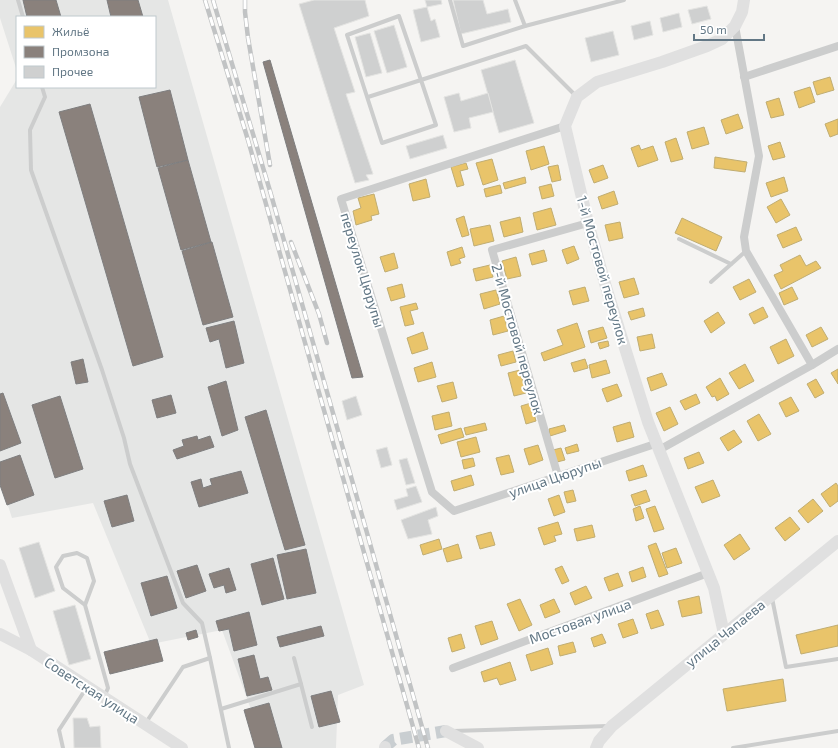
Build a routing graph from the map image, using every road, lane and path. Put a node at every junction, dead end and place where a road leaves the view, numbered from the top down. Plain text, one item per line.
1 (18, 0) edge
2 (450, 0) edge
3 (515, 0) edge
4 (624, 0) edge
5 (744, 0) edge
6 (23, 16) edge
7 (525, 26) junction
8 (735, 26) junction
9 (838, 46) edge
10 (744, 77) junction
11 (421, 80) junction
12 (42, 88) edge
13 (368, 97) junction
14 (577, 97) junction
15 (565, 126) junction
16 (588, 223) junction
17 (679, 240) dead end
18 (746, 251) junction
19 (731, 264) junction
20 (711, 282) dead end
21 (838, 349) edge
22 (812, 365) junction
23 (657, 447) junction
24 (558, 476) junction
25 (454, 511) joint
26 (838, 541) edge
27 (0, 565) edge
28 (708, 573) junction
29 (771, 595) junction
30 (85, 605) junction
31 (0, 634) edge
32 (724, 634) junction
33 (31, 650) junction
34 (210, 658) junction
35 (294, 658) dead end
36 (838, 659) edge
37 (453, 668) dead end
38 (301, 684) junction
39 (87, 687) junction
40 (104, 697) junction
41 (221, 709) junction
42 (145, 724) junction
43 (612, 726) junction
44 (312, 727) dead end
45 (446, 731) joint
46 (838, 731) edge
47 (63, 748) edge
48 (182, 748) edge
49 (229, 748) edge
50 (478, 748) edge
51 (596, 748) edge
52 (732, 748) edge

1 - 6 lane
2 - 7 lane
3 - 7 lane
4 - 7 lane
5 - 8 street
8 - 10 street
8 - 14 street
9 - 10 street
10 - 18 street
11 - 13 lane
11 - 13 lane
11 - 13 lane
11 - 14 lane
12 - 34 lane
14 - 15 street
15 - 16 street, 1-й Мостовой переулок
15 - 25 street, переулок Цюрупы
16 - 23 street, 1-й Мостовой переулок
16 - 24 street, 2-й Мостовой переулок
17 - 19 lane
18 - 19 lane
18 - 22 street
19 - 20 lane
21 - 22 street, улица Цюрупы
22 - 23 street, улица Цюрупы
23 - 24 street, улица Цюрупы
23 - 28 street, 1-й Мостовой переулок
24 - 25 street, улица Цюрупы
26 - 29 street, улица Чапаева
27 - 33 street
28 - 32 street, 1-й Мостовой переулок
28 - 37 street, Мостовая улица
29 - 32 street, улица Чапаева
29 - 36 lane
30 - 30 lane
30 - 40 lane
31 - 33 street, Советская улица
32 - 43 street, улица Чапаева
33 - 39 street, Советская улица
34 - 41 lane
34 - 42 lane
35 - 38 lane
38 - 41 lane
38 - 44 lane
39 - 40 street, Советская улица
39 - 47 lane
40 - 42 street, Советская улица
41 - 49 lane
42 - 48 street, Советская улица
43 - 45 lane
43 - 51 street, улица Чапаева
45 - 50 street
46 - 52 lane

